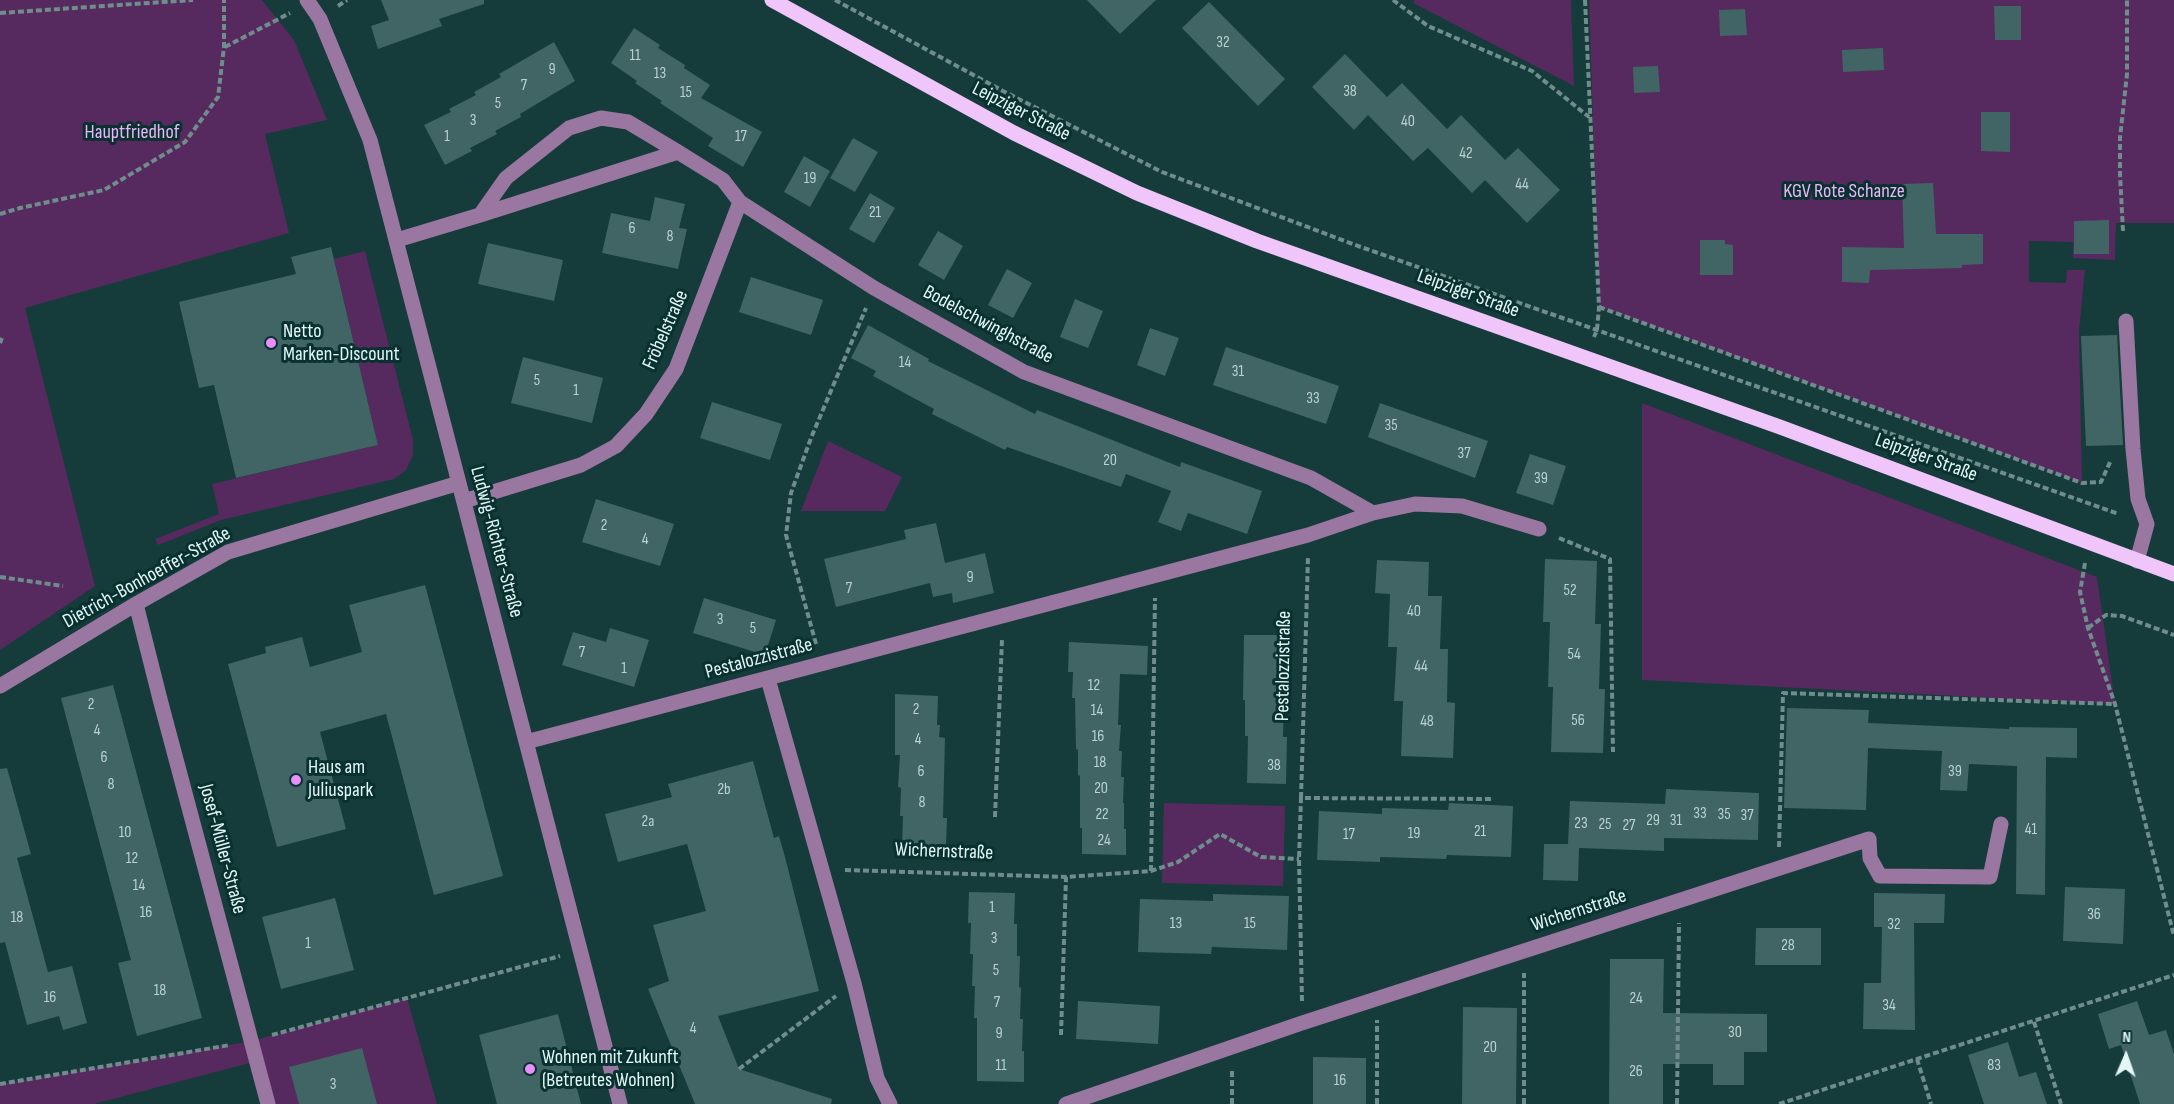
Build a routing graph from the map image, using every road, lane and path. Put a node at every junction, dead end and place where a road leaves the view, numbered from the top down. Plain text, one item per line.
1 (193, 0) edge
2 (224, 0) edge
3 (772, 0) edge
4 (835, 0) edge
5 (1393, 0) edge
6 (1585, 0) edge
7 (2127, 0) edge
8 (308, 2) edge
9 (0, 13) edge
10 (224, 47) junction
11 (1590, 117) junction
12 (678, 152) junction
13 (741, 202) junction
14 (0, 214) edge
15 (480, 215) junction
16 (2123, 231) dead end
17 (397, 240) junction
18 (874, 288) junction
19 (1599, 307) junction
20 (2126, 321) dead end
21 (1597, 330) junction
22 (1586, 359) junction
23 (2133, 449) junction
24 (459, 483) junction
25 (464, 501) junction
26 (1373, 513) junction
27 (2147, 524) junction
28 (1539, 529) joint
29 (1308, 535) junction
30 (2091, 542) junction
31 (2137, 561) junction
32 (2174, 574) edge
33 (1155, 576) junction
34 (0, 577) edge
35 (63, 586) dead end
36 (136, 604) junction
37 (1002, 617) junction
38 (2088, 628) junction
39 (2174, 635) edge
40 (821, 663) junction
41 (768, 679) junction
42 (0, 686) edge
43 (2115, 704) junction
44 (526, 742) junction
45 (1613, 752) dead end
46 (1302, 798) junction
47 (1491, 798) dead end
48 (995, 817) dead end
49 (2001, 825) dead end
50 (1299, 859) junction
51 (820, 869) junction
52 (1779, 869) junction
53 (1151, 871) junction
54 (1066, 877) junction
55 (1679, 901) junction
56 (2174, 936) edge
57 (580, 950) junction
58 (1524, 951) junction
59 (2174, 975) edge
60 (854, 983) junction
61 (1377, 999) junction
62 (2034, 1022) junction
63 (1302, 1023) junction
64 (1061, 1035) dead end
65 (252, 1041) junction
66 (1232, 1047) junction
67 (1917, 1059) junction
68 (739, 1069) dead end
69 (0, 1084) edge
70 (268, 1104) edge
71 (620, 1104) edge
72 (890, 1104) edge
73 (1066, 1104) edge
74 (1232, 1104) edge
75 (1377, 1104) edge
76 (1524, 1104) edge
77 (1677, 1104) edge
78 (1779, 1104) edge
79 (1931, 1104) edge
80 (2061, 1104) edge

1 - 9 path
2 - 10 path
3 - 22 main road, Leipziger Straße
4 - 21 path
5 - 11 path
6 - 11 path
7 - 16 path
8 - 10 path
8 - 17 street, Ludwig-Richter-Straße
10 - 14 path
11 - 19 path
12 - 13 street, Bodelschwinghstraße
12 - 15 street
12 - 15 street, Bodelschwinghstraße
13 - 18 street, Bodelschwinghstraße
13 - 25 street, Fröbelstraße
15 - 17 street
17 - 24 street, Ludwig-Richter-Straße
18 - 26 street, Bodelschwinghstraße
18 - 40 path
19 - 21 path
19 - 23 path
20 - 23 street
21 - 22 path
21 - 27 path
22 - 30 main road, Leipziger Straße
23 - 27 street
24 - 25 street, Ludwig-Richter-Straße
24 - 36 street, Dietrich-Bonhoeffer-Straße
25 - 44 street, Ludwig-Richter-Straße
26 - 28 street, Pestalozzistraße
26 - 29 street, Pestalozzistraße
27 - 31 street
28 - 45 path
29 - 33 street, Pestalozzistraße
29 - 46 path, Pestalozzistraße
30 - 31 main road, Leipziger Straße
30 - 38 path
31 - 32 main road, Leipziger Straße
33 - 37 street, Pestalozzistraße
33 - 53 path
34 - 35 path
36 - 42 street, Dietrich-Bonhoeffer-Straße
36 - 65 street, Josef-Müller-Straße
37 - 40 street, Pestalozzistraße
37 - 48 path
38 - 39 path
38 - 43 path
40 - 41 street, Pestalozzistraße
41 - 44 street, Pestalozzistraße
41 - 51 street
43 - 52 path
43 - 56 path
44 - 57 street, Ludwig-Richter-Straße
46 - 47 path
46 - 50 path
49 - 52 street, Wichernstraße
50 - 53 path, Wichernstraße
50 - 63 path
51 - 54 path, Wichernstraße
51 - 60 street
52 - 55 street, Wichernstraße
53 - 54 path, Wichernstraße
54 - 64 path
55 - 58 street, Wichernstraße
55 - 77 path
57 - 65 path
57 - 71 street, Ludwig-Richter-Straße
58 - 61 street, Wichernstraße
58 - 76 path
59 - 62 path
60 - 68 path
60 - 72 street
61 - 63 street, Wichernstraße
61 - 75 path
62 - 67 path
62 - 80 path
63 - 66 street, Wichernstraße
65 - 69 path
65 - 70 street, Josef-Müller-Straße
66 - 73 street, Wichernstraße
66 - 74 path
67 - 78 path
67 - 79 path

